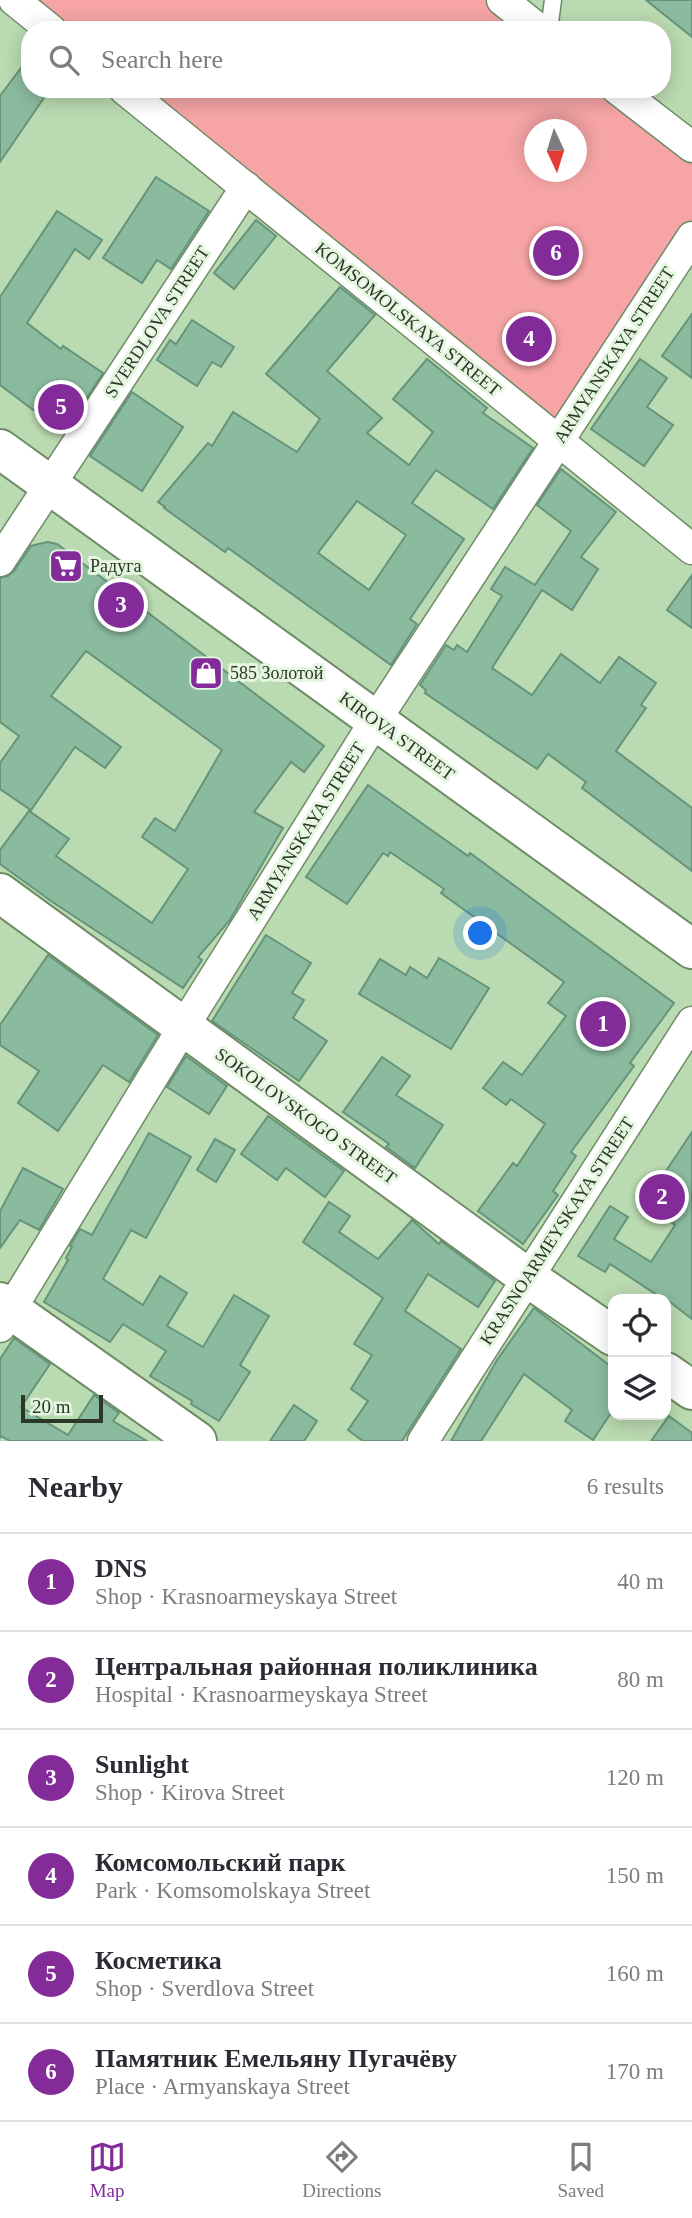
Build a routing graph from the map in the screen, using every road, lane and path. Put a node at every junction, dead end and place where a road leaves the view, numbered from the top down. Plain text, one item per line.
1 (14, 0) edge
2 (502, 0) edge
3 (553, 0) edge
4 (40, 21) edge
5 (529, 21) edge
6 (550, 21) edge
7 (135, 98) edge
8 (629, 98) edge
9 (692, 147) edge
10 (246, 187) junction
11 (692, 237) edge
12 (558, 441) junction
13 (0, 449) edge
14 (49, 486) junction
15 (692, 549) edge
16 (0, 561) edge
17 (375, 721) junction
18 (0, 893) edge
19 (692, 949) edge
20 (692, 1022) edge
21 (184, 1027) junction
22 (527, 1277) junction
23 (4, 1313) edge
24 (608, 1333) edge
25 (671, 1375) edge
26 (692, 1390) edge
27 (197, 1441) edge
28 (423, 1441) edge

1 - 4 street
2 - 5 street
3 - 6 lane
7 - 10 street, KOMSOMOLSKAYA STREET
8 - 9 street
10 - 12 street, KOMSOMOLSKAYA STREET
10 - 14 street, SVERDLOVA STREET
11 - 12 street, ARMYANSKAYA STREET
12 - 15 street, KOMSOMOLSKAYA STREET
12 - 17 street, ARMYANSKAYA STREET
13 - 14 street, KIROVA STREET
14 - 16 street, SVERDLOVA STREET
14 - 17 street, KIROVA STREET
17 - 19 street, KIROVA STREET
17 - 21 street, ARMYANSKAYA STREET
18 - 21 street, SOKOLOVSKOGO STREET
20 - 22 street, KRASNOARMEYSKAYA STREET
21 - 22 street, SOKOLOVSKOGO STREET
21 - 23 street, ARMYANSKAYA STREET
22 - 24 street, SOKOLOVSKOGO STREET
22 - 28 street, KRASNOARMEYSKAYA STREET
23 - 27 street
25 - 26 street

